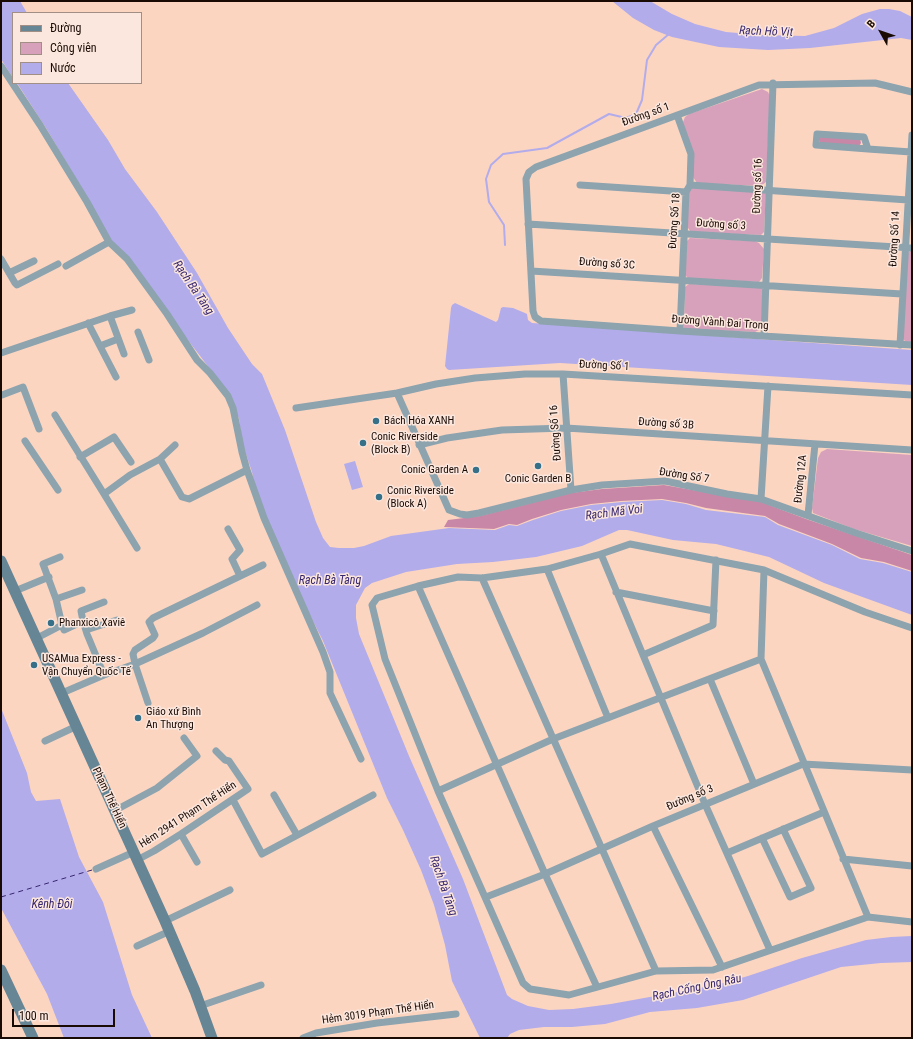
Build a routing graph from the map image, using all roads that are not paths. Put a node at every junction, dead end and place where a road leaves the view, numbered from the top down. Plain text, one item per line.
1 (1, 66) edge
2 (12, 83) edge
3 (13, 84) edge
4 (773, 84) junction
5 (912, 92) edge
6 (677, 115) junction
7 (912, 135) edge
8 (868, 149) junction
9 (911, 152) junction
10 (580, 185) dead end
11 (690, 185) junction
12 (769, 189) junction
13 (686, 192) junction
14 (908, 200) junction
15 (528, 224) junction
16 (685, 234) junction
17 (767, 239) junction
18 (109, 242) junction
19 (909, 248) edge
20 (1, 258) edge
21 (34, 260) dead end
22 (58, 264) dead end
23 (66, 266) dead end
24 (531, 271) junction
25 (9, 273) junction
26 (682, 280) junction
27 (765, 285) junction
28 (902, 294) junction
29 (132, 310) dead end
30 (532, 311) joint
31 (110, 316) junction
32 (88, 323) junction
33 (138, 332) dead end
34 (680, 332) junction
35 (764, 336) junction
36 (118, 339) junction
37 (900, 345) junction
38 (912, 345) edge
39 (100, 346) junction
40 (1, 353) edge
41 (124, 354) dead end
42 (149, 360) dead end
43 (563, 374) junction
44 (116, 377) dead end
45 (768, 386) junction
46 (397, 393) junction
47 (2, 395) dead end
48 (912, 396) edge
49 (296, 408) dead end
50 (54, 416) dead end
51 (566, 428) junction
52 (39, 429) dead end
53 (25, 441) dead end
54 (765, 442) junction
55 (175, 444) dead end
56 (815, 444) junction
57 (419, 445) junction
58 (912, 450) edge
59 (80, 457) junction
60 (160, 459) junction
61 (131, 462) dead end
62 (247, 470) junction
63 (58, 490) dead end
64 (571, 490) junction
65 (104, 494) junction
66 (761, 499) junction
67 (808, 515) junction
68 (228, 529) dead end
69 (137, 548) dead end
70 (912, 550) edge
71 (601, 554) junction
72 (60, 557) dead end
73 (716, 560) junction
74 (1, 561) edge
75 (263, 565) dead end
76 (547, 569) junction
77 (764, 570) junction
78 (240, 576) junction
79 (49, 577) junction
80 (482, 578) junction
81 (418, 586) junction
82 (82, 590) dead end
83 (15, 591) junction
84 (616, 592) junction
85 (56, 599) junction
86 (104, 602) dead end
87 (257, 605) dead end
88 (714, 611) junction
89 (117, 620) dead end
90 (83, 621) junction
91 (62, 625) junction
92 (912, 628) edge
93 (86, 630) junction
94 (36, 638) junction
95 (643, 655) junction
96 (761, 659) junction
97 (135, 664) junction
98 (104, 675) junction
99 (710, 679) junction
100 (62, 693) junction
101 (661, 698) junction
102 (148, 703) dead end
103 (608, 718) junction
104 (77, 726) junction
105 (184, 738) dead end
106 (553, 739) junction
107 (45, 741) dead end
108 (216, 751) dead end
109 (361, 759) dead end
110 (496, 764) junction
111 (803, 764) junction
112 (912, 770) edge
113 (754, 784) junction
114 (438, 791) junction
115 (274, 795) dead end
116 (373, 795) dead end
117 (232, 800) junction
118 (705, 804) junction
119 (114, 811) junction
120 (824, 812) junction
121 (652, 826) junction
122 (783, 829) junction
123 (181, 834) junction
124 (297, 835) junction
125 (762, 838) junction
126 (601, 848) junction
127 (727, 853) junction
128 (136, 856) junction
129 (843, 859) junction
130 (197, 862) dead end
131 (912, 866) edge
132 (96, 869) dead end
133 (545, 874) junction
134 (230, 890) dead end
135 (486, 897) junction
136 (868, 917) junction
137 (165, 921) junction
138 (912, 922) edge
139 (170, 931) junction
140 (137, 946) dead end
141 (770, 950) junction
142 (722, 967) junction
143 (1, 970) edge
144 (656, 971) junction
145 (261, 985) dead end
146 (597, 988) junction
147 (200, 1006) junction
148 (456, 1014) dead end
149 (30, 1037) edge
150 (212, 1038) edge
151 (304, 1038) edge

1 - 2 street
3 - 18 street
4 - 5 street, Đường số 1
4 - 6 street, Đường số 1
4 - 12 street, Đường số 16
6 - 11 street, Đường Số 18
6 - 15 street, Đường số 1
7 - 9 street, Đường Số 14
8 - 8 street
8 - 9 street
9 - 14 street, Đường Số 14
10 - 13 street
11 - 12 street
11 - 13 street, Đường Số 18
12 - 14 street
12 - 17 street, Đường số 16
13 - 16 street, Đường Số 18
14 - 19 street, Đường Số 14
15 - 16 street, Đường số 3
15 - 24 street, Đường số 1
16 - 17 street, Đường số 3
16 - 26 street, Đường Số 18
17 - 19 street, Đường số 3
17 - 27 street, Đường số 16
18 - 23 street
18 - 62 street
19 - 28 street, Đường Số 14
20 - 25 street
21 - 25 street
22 - 25 street
24 - 26 street, Đường số 3C
24 - 30 street, Đường số 1
26 - 27 street
26 - 34 street, Đường Số 18
27 - 28 street
27 - 35 street, Đường số 16
28 - 37 street, Đường Số 14
29 - 31 street
30 - 34 street, Đường Vành Đai Trong
31 - 32 street
31 - 36 street
32 - 39 street
32 - 40 street
33 - 42 street
34 - 35 street, Đường Vành Đai Trong
35 - 37 street, Đường Vành Đai Trong
36 - 39 street
36 - 41 street
37 - 38 street, Đường Vành Đai Trong
39 - 44 street
43 - 45 street, Đường Số 1
43 - 46 street, Đường Số 1
43 - 51 street, Đường Số 16
45 - 48 street, Đường Số 1
45 - 54 street
46 - 49 street, Đường Số 1
46 - 57 street
47 - 52 street
50 - 59 street
51 - 54 street, Đường số 3B
51 - 57 street, Đường số 3B
51 - 64 street, Đường Số 16
53 - 63 street
54 - 56 street, Đường số 3B
54 - 66 street
55 - 60 street
56 - 58 street, Đường số 3B
56 - 67 street, Đường 12A
57 - 64 street, Đường Số 7
59 - 61 street
59 - 65 street
60 - 62 street
60 - 65 street
62 - 109 street
64 - 66 street, Đường Số 7
65 - 69 street
66 - 67 street, Đường Số 7
67 - 70 street, Đường Số 7
68 - 78 street
71 - 73 street
71 - 76 street
71 - 84 street
72 - 79 street
73 - 77 street
73 - 88 street
74 - 83 main road, Phạm Thế Hiển
75 - 78 street
76 - 80 street
76 - 103 street
77 - 92 street
77 - 96 street
78 - 97 street
79 - 83 street
79 - 85 street
80 - 81 street
80 - 106 street
81 - 110 street
81 - 114 street
82 - 85 street
83 - 94 main road, Phạm Thế Hiển
84 - 88 street
84 - 95 street
85 - 91 street
86 - 90 street
87 - 97 street
88 - 95 street
89 - 93 street
90 - 91 street
90 - 93 street
91 - 94 street
93 - 98 street
94 - 100 main road, Phạm Thế Hiển
95 - 101 street
96 - 99 street
96 - 111 street
97 - 98 street
97 - 102 street
98 - 100 street
99 - 101 street
99 - 113 street
100 - 104 main road, Phạm Thế Hiển
101 - 103 street
101 - 118 street
103 - 106 street
104 - 107 street
104 - 119 main road, Phạm Thế Hiển
105 - 119 street
106 - 110 street
106 - 126 street
108 - 117 street, Hẻm 2941 Phạm Thế Hiển
110 - 114 street
110 - 133 street
111 - 112 street, Đường số 3
111 - 113 street, Đường số 3
111 - 120 street
113 - 118 street, Đường số 3
114 - 135 street
115 - 124 street
116 - 124 street
117 - 123 street, Hẻm 2941 Phạm Thế Hiển
117 - 124 street
118 - 121 street, Đường số 3
118 - 127 street
119 - 128 main road, Phạm Thế Hiển
120 - 122 street
120 - 129 street
121 - 126 street, Đường số 3
121 - 142 street
122 - 125 street
122 - 125 street
123 - 128 street, Hẻm 2941 Phạm Thế Hiển
123 - 130 street
125 - 127 street
126 - 133 street, Đường số 3
126 - 144 street
127 - 141 street
128 - 132 street, Hẻm 2941 Phạm Thế Hiển
128 - 137 main road, Phạm Thế Hiển
129 - 131 street
129 - 136 street
133 - 135 street, Đường số 3
133 - 146 street
134 - 137 street
135 - 146 street
136 - 138 street
136 - 141 street
137 - 139 main road, Phạm Thế Hiển
139 - 140 street
139 - 147 main road, Phạm Thế Hiển
141 - 142 street
142 - 144 street
143 - 149 main road
144 - 146 street
145 - 147 street
147 - 150 main road, Phạm Thế Hiển
148 - 151 street, Hẻm 3019 Phạm Thế Hiển

